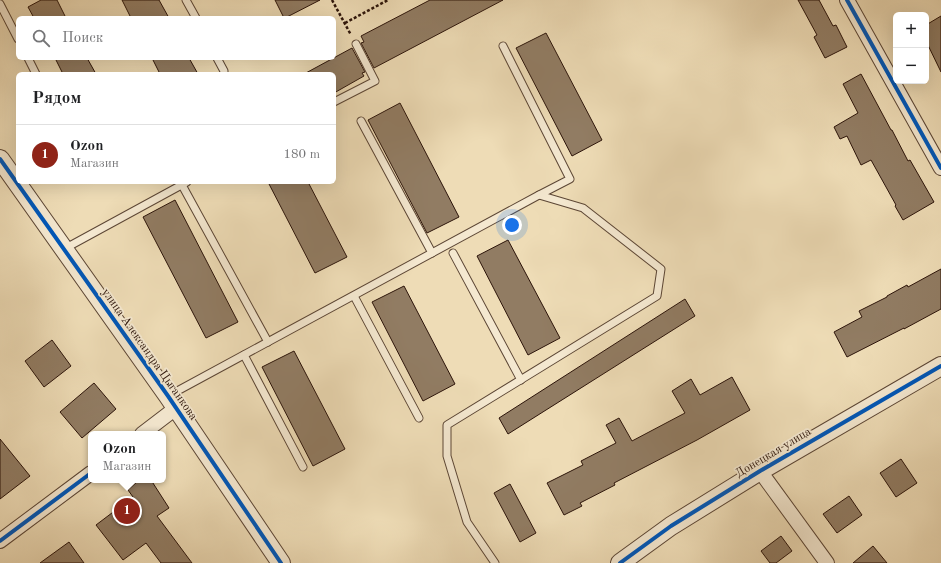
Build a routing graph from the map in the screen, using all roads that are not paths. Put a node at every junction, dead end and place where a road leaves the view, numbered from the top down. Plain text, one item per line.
1 (186, 0) edge
2 (847, 0) edge
3 (0, 4) edge
4 (195, 16) edge
5 (16, 35) edge
6 (356, 44) road end
7 (503, 46) dead end
8 (29, 60) edge
9 (218, 60) edge
10 (35, 72) edge
11 (224, 72) edge
12 (336, 101) edge
13 (361, 122) dead end
14 (0, 159) edge
15 (941, 168) edge
16 (16, 182) edge
17 (18, 184) edge
18 (185, 184) edge
19 (539, 196) junction
20 (64, 250) junction
21 (453, 253) dead end
22 (432, 254) junction
23 (354, 296) junction
24 (268, 342) junction
25 (244, 355) junction
26 (941, 366) edge
27 (521, 380) junction
28 (172, 402) junction
29 (419, 418) dead end
30 (145, 431) edge
31 (303, 467) dead end
32 (760, 471) junction
33 (88, 475) edge
34 (0, 541) edge
35 (281, 563) edge
36 (495, 563) edge
37 (620, 563) edge
38 (827, 563) edge

1 - 4 lane
2 - 15 street
3 - 5 lane
6 - 12 lane
7 - 19 lane
8 - 10 lane
9 - 11 lane
13 - 22 lane
14 - 16 street, улица Александра Цыганкова
17 - 20 street, улица Александра Цыганкова
18 - 20 lane
18 - 24 lane
19 - 22 lane
19 - 27 lane
20 - 28 street, улица Александра Цыганкова
21 - 27 lane
22 - 23 lane
23 - 24 lane
23 - 29 lane
24 - 25 lane
25 - 28 lane
25 - 31 lane
26 - 32 street, Донецкая улица
27 - 36 lane
28 - 30 street
28 - 35 street, улица Александра Цыганкова
32 - 37 street, Донецкая улица
32 - 38 street
33 - 34 street

